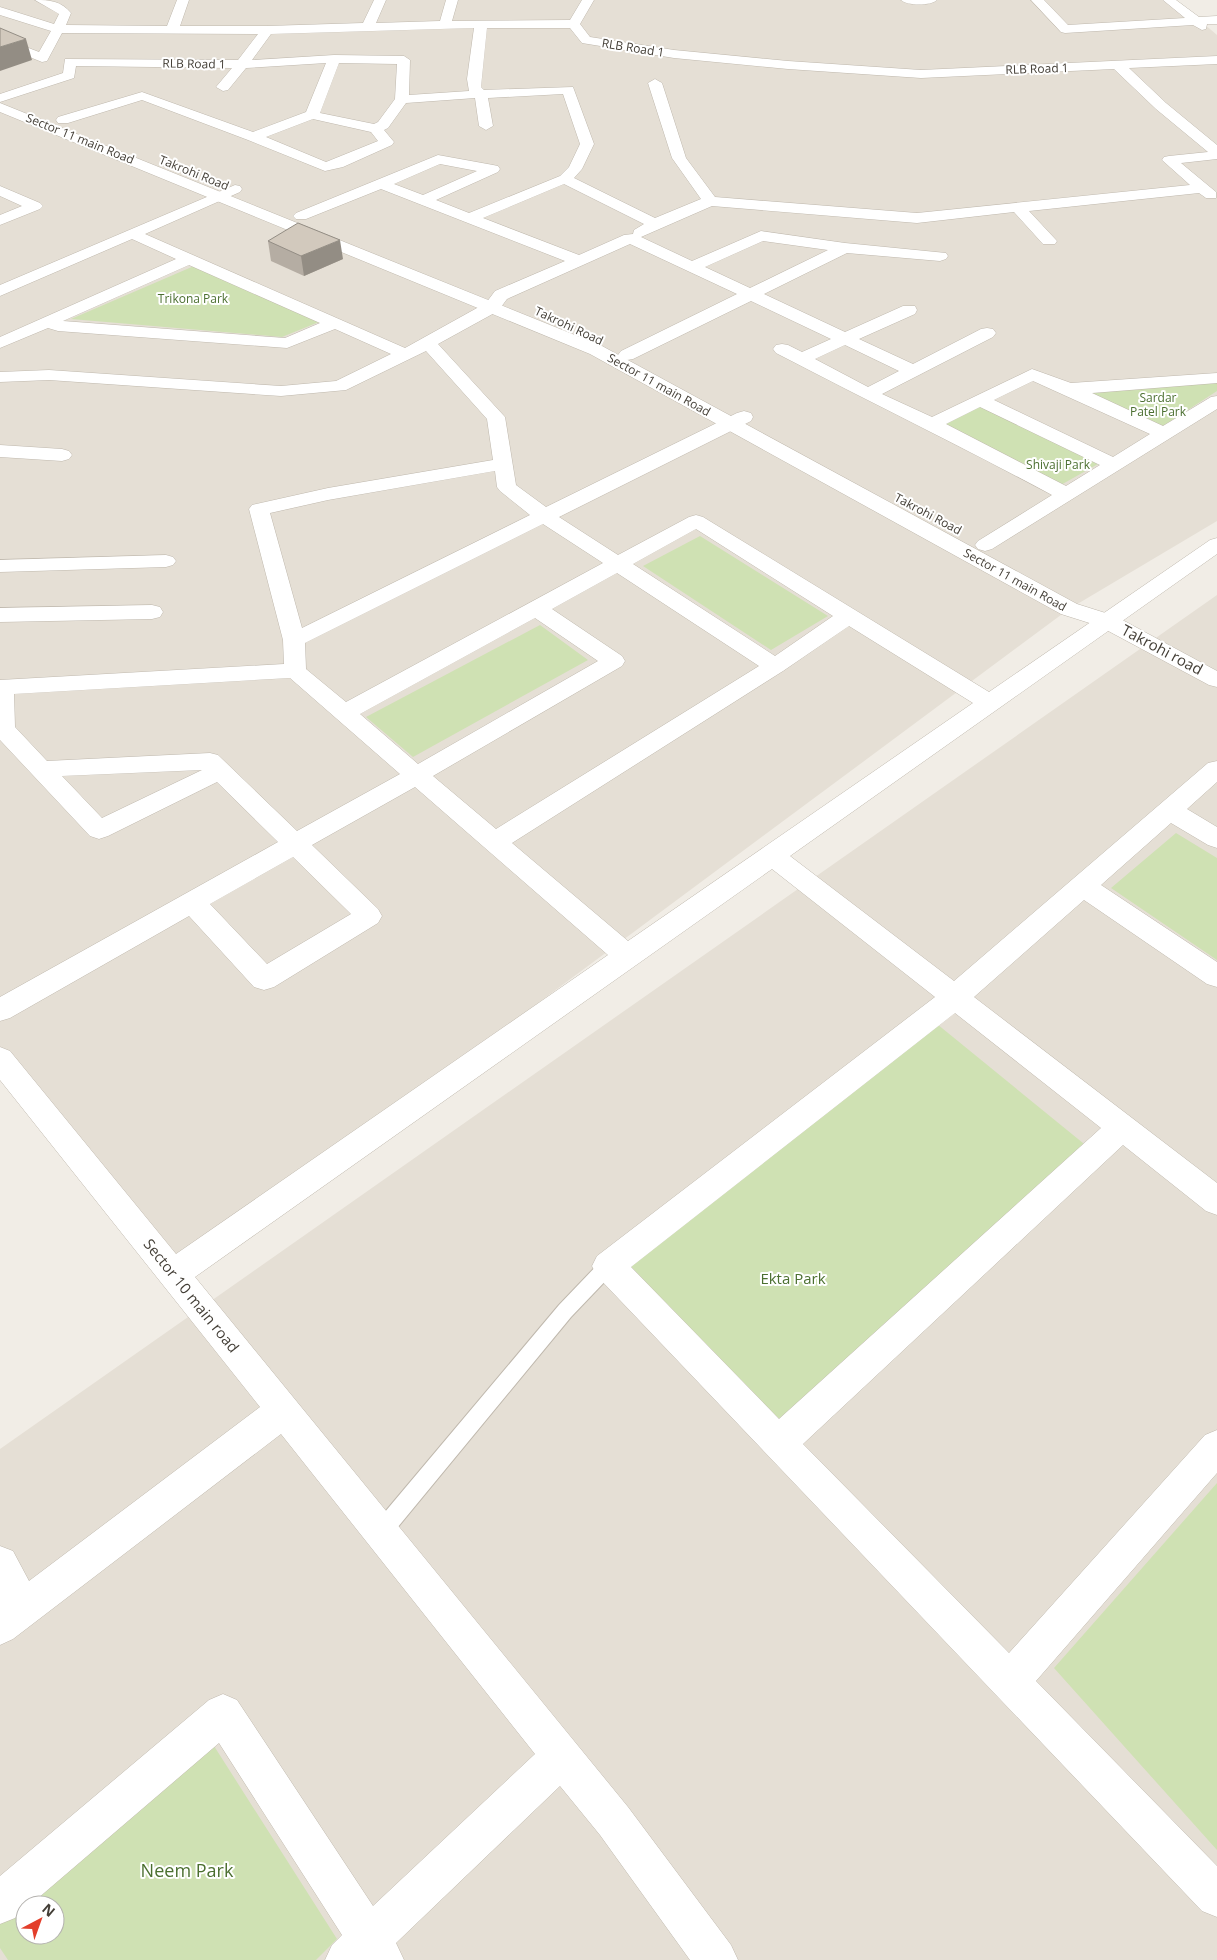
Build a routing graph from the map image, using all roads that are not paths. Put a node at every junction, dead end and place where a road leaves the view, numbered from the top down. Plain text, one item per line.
1 (41, 0) edge
2 (183, 0) edge
3 (380, 0) edge
4 (452, 0) edge
5 (588, 0) edge
6 (907, 0) edge
7 (931, 0) edge
8 (1037, 0) edge
9 (1169, 0) edge
10 (532, 8) dead end
11 (0, 11) edge
12 (1217, 20) edge
13 (1196, 21) junction
14 (481, 24) junction
15 (534, 24) junction
16 (574, 24) junction
17 (445, 25) junction
18 (368, 27) junction
19 (58, 29) junction
20 (10, 30) edge
21 (172, 30) junction
22 (267, 30) junction
23 (1210, 32) dead end
24 (0, 41) edge
25 (334, 59) junction
26 (1217, 60) edge
27 (242, 64) junction
28 (1118, 65) junction
29 (655, 84) dead end
30 (223, 87) dead end
31 (481, 94) junction
32 (1, 99) edge
33 (402, 99) junction
34 (312, 115) junction
35 (63, 120) junction
36 (486, 126) dead end
37 (376, 129) junction
38 (253, 137) junction
39 (1217, 153) edge
40 (565, 178) junction
41 (381, 184) junction
42 (1203, 188) junction
43 (0, 190) edge
44 (228, 192) junction
45 (424, 200) junction
46 (1217, 200) edge
47 (710, 201) junction
48 (1017, 208) junction
49 (301, 216) junction
50 (470, 218) junction
51 (0, 220) edge
52 (655, 224) junction
53 (132, 234) junction
54 (630, 238) junction
55 (1049, 241) dead end
56 (845, 248) junction
57 (940, 256) dead end
58 (189, 259) junction
59 (580, 261) junction
60 (691, 267) junction
61 (0, 291) edge
62 (749, 294) junction
63 (496, 301) junction
64 (909, 310) dead end
65 (47, 321) junction
66 (335, 323) junction
67 (987, 333) dead end
68 (845, 338) junction
69 (0, 342) edge
70 (428, 343) junction
71 (0, 348) edge
72 (782, 349) dead end
73 (405, 354) junction
74 (627, 355) junction
75 (801, 359) junction
76 (914, 371) junction
77 (49, 375) junction
78 (0, 377) edge
79 (1217, 378) edge
80 (1069, 389) junction
81 (868, 394) junction
82 (980, 400) junction
83 (1214, 406) edge
84 (737, 420) junction
85 (932, 424) junction
86 (1165, 434) junction
87 (0, 451) edge
88 (62, 455) dead end
89 (503, 464) junction
90 (1114, 465) junction
91 (1066, 494) junction
92 (544, 516) junction
93 (1217, 544) edge
94 (985, 545) junction
95 (166, 561) dead end
96 (617, 563) junction
97 (0, 566) edge
98 (1026, 566) dead end
99 (1075, 593) dead end
100 (536, 608) junction
101 (152, 612) dead end
102 (0, 615) edge
103 (848, 616) junction
104 (1107, 621) junction
105 (294, 640) junction
106 (775, 666) junction
107 (295, 671) junction
108 (1217, 680) edge
109 (1, 687) edge
110 (988, 704) junction
111 (344, 713) junction
112 (42, 769) junction
113 (1217, 769) edge
114 (220, 771) junction
115 (417, 775) junction
116 (1170, 810) junction
117 (1217, 839) edge
118 (495, 842) junction
119 (295, 844) junction
120 (772, 855) junction
121 (1083, 886) junction
122 (192, 902) junction
123 (627, 956) junction
124 (1217, 976) edge
125 (955, 997) junction
126 (0, 1010) edge
127 (0, 1060) edge
128 (1122, 1127) junction
129 (1217, 1201) edge
130 (608, 1266) junction
131 (173, 1274) junction
132 (283, 1410) junction
133 (780, 1442) junction
134 (1217, 1447) edge
135 (381, 1532) junction
136 (0, 1564) edge
137 (12, 1617) edge
138 (1010, 1681) junction
139 (562, 1756) junction
140 (1217, 1896) edge
141 (0, 1903) edge
142 (366, 1953) edge
143 (716, 1960) edge

1 - 19 street
2 - 21 street
3 - 18 street
4 - 17 street
5 - 16 street
6 - 7 street
8 - 13 street
9 - 13 street
10 - 15 street
11 - 19 street
12 - 13 street
13 - 23 street
14 - 15 street
14 - 17 street
14 - 31 street
15 - 16 street
16 - 28 street, RLB Road 1
17 - 18 street
18 - 22 street
19 - 20 street
19 - 21 street
19 - 24 street
21 - 22 street
22 - 27 street, RLB Road 1
25 - 27 street
25 - 33 street
25 - 34 street
26 - 28 street, RLB Road 1
27 - 30 street
27 - 32 street, RLB Road 1
28 - 39 street
29 - 47 street
31 - 33 street
31 - 36 street
31 - 40 street
32 - 35 street, Takrohi Road
32 - 44 street, Sector 11 main Road
33 - 37 street
34 - 37 street
34 - 38 street
35 - 38 street
35 - 44 street, Takrohi Road
37 - 38 street
39 - 42 street
40 - 50 street
40 - 52 street
41 - 45 street
41 - 45 street
41 - 49 street
42 - 46 street
42 - 48 street
43 - 51 street
44 - 49 street, Takrohi Road
44 - 53 street
44 - 63 street, Sector 11 main Road
45 - 50 street
47 - 48 street
47 - 52 street
48 - 55 street
49 - 63 street, Takrohi Road
50 - 59 street
52 - 54 street
53 - 58 street
53 - 61 street
54 - 59 street
54 - 60 street
56 - 57 street
56 - 60 street
56 - 62 street
58 - 65 street
58 - 66 street
59 - 63 street
60 - 62 street
62 - 68 street
62 - 74 street
63 - 70 street
63 - 74 street, Takrohi Road
63 - 84 street, Sector 11 main Road
64 - 68 street
65 - 66 street
65 - 69 street
66 - 73 street
67 - 76 street
68 - 75 street
68 - 76 street
70 - 73 street
70 - 89 street
71 - 77 street
72 - 75 street
73 - 77 street
74 - 84 street, Takrohi Road
75 - 81 street
76 - 81 street
77 - 78 street
79 - 80 street
80 - 82 street
80 - 86 street
81 - 85 street
82 - 85 street
82 - 90 street
83 - 86 street
84 - 92 street
84 - 94 street, Takrohi Road
84 - 104 street, Sector 11 main Road
85 - 91 street
86 - 90 street
87 - 88 street
89 - 92 street
89 - 105 street
90 - 91 street
91 - 94 street
92 - 96 street
92 - 105 street
93 - 104 street
94 - 98 street, Takrohi Road
95 - 97 street
96 - 100 street
96 - 103 street
96 - 106 street
99 - 104 street, Takrohi Road
100 - 111 street
100 - 115 street
101 - 102 street
103 - 106 street
103 - 110 street
104 - 108 street, Takrohi road
104 - 110 street
105 - 107 street
106 - 118 street
107 - 109 street
107 - 111 street
109 - 112 street
110 - 120 street
111 - 115 street
112 - 114 street
112 - 114 street
113 - 116 street
114 - 119 street
115 - 118 street
115 - 119 street
116 - 117 street
116 - 121 street
118 - 123 street
119 - 122 street
119 - 122 street
120 - 123 street
120 - 125 street
121 - 124 street
121 - 125 street
122 - 126 street
123 - 131 street
125 - 128 street
125 - 130 street
127 - 131 street, Sector 10 main road
128 - 129 street
128 - 133 street
130 - 133 street
130 - 135 lane
131 - 132 street, Sector 10 main road
132 - 135 street, Sector 10 main road
132 - 137 street
133 - 138 street
134 - 138 street
135 - 139 street, Sector 10 main road
136 - 137 street
138 - 140 street
139 - 142 street
139 - 143 street, Sector 10 main road
141 - 142 street

